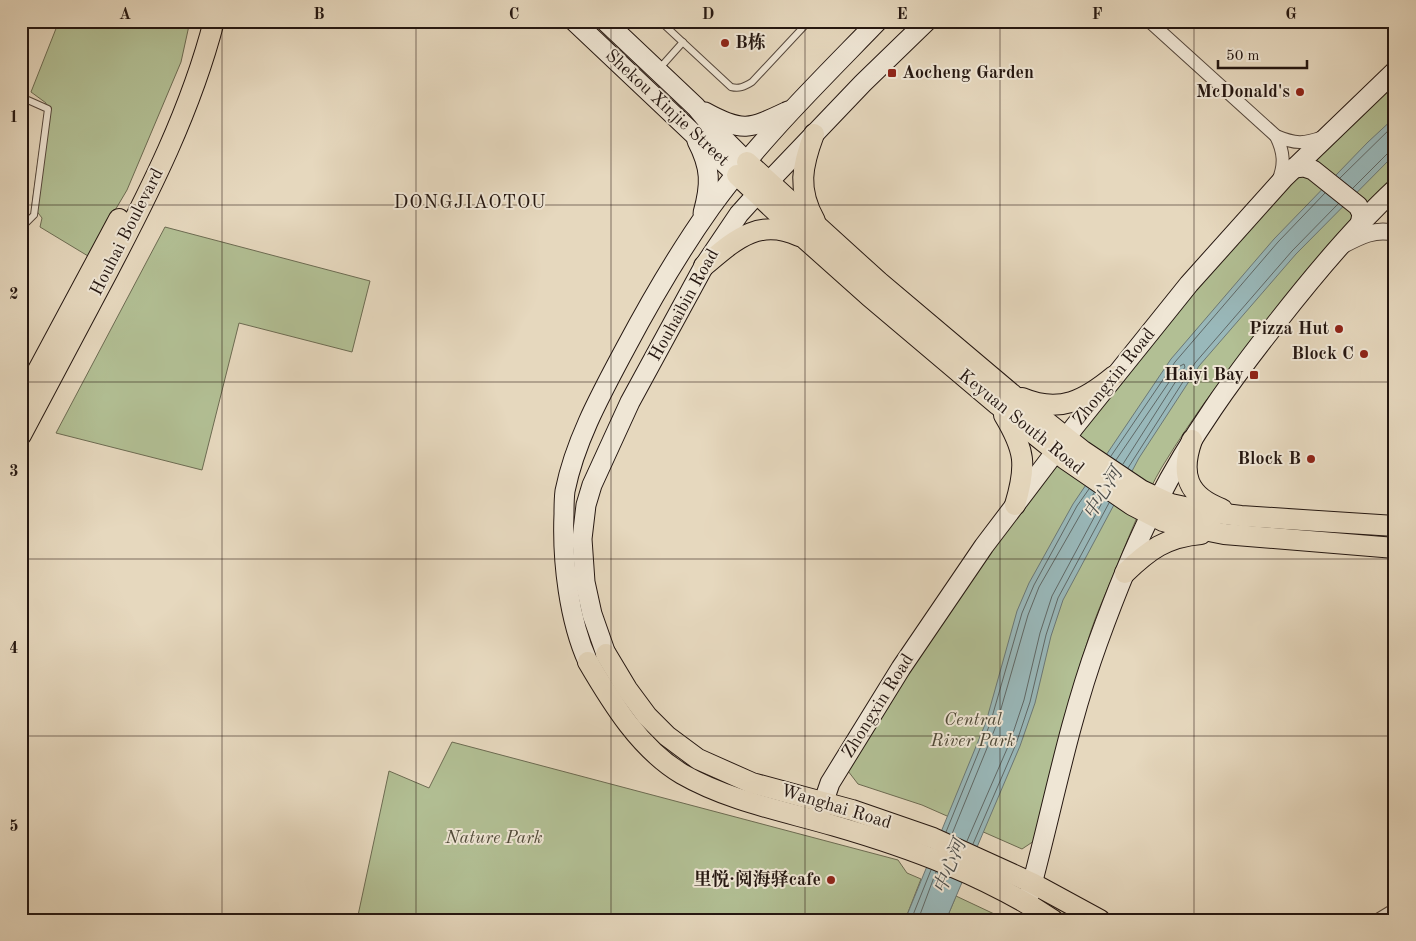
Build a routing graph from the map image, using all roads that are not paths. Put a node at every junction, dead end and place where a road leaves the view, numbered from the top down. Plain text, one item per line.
1 (200, 21) edge
2 (214, 21) edge
3 (574, 21) edge
4 (605, 21) edge
5 (660, 21) edge
6 (809, 21) edge
7 (878, 21) edge
8 (927, 21) edge
9 (1150, 21) edge
10 (683, 42) junction
11 (840, 61) junction
12 (658, 70) junction
13 (1395, 71) edge
14 (863, 83) junction
15 (21, 97) edge
16 (696, 107) junction
17 (796, 108) junction
18 (692, 131) junction
19 (814, 134) junction
20 (1276, 136) junction
21 (1314, 157) junction
22 (742, 168) junction
23 (763, 188) junction
24 (1273, 191) junction
25 (1389, 195) edge
26 (1360, 210) junction
27 (700, 224) junction
28 (21, 228) edge
29 (1395, 233) edge
30 (812, 234) junction
31 (1341, 246) junction
32 (704, 266) junction
33 (1114, 376) junction
34 (1006, 400) junction
35 (21, 402) edge
36 (21, 436) edge
37 (1192, 440) junction
38 (1061, 445) junction
39 (1145, 503) junction
40 (1015, 505) junction
41 (1241, 516) junction
42 (1395, 526) edge
43 (1224, 534) junction
44 (1395, 548) edge
45 (1125, 573) junction
46 (597, 658) junction
47 (823, 801) junction
48 (849, 819) junction
49 (817, 820) junction
50 (1008, 882) junction
51 (1032, 883) junction
52 (1026, 903) junction
53 (1395, 906) edge
54 (1053, 920) edge
55 (1100, 920) edge
56 (1372, 920) edge

1 - 35 main road, Houhai Boulevard
2 - 36 main road, Houhai Boulevard
3 - 18 main road, Shekou Xinjie Street
4 - 12 main road, Shekou Xinjie Street
5 - 10 lane
6 - 10 lane
7 - 11 main road, Houhaibin Road
8 - 14 main road, Houhaibin Road
9 - 20 street
10 - 12 lane
11 - 14 main road
11 - 17 main road, Houhaibin Road
12 - 16 main road, Shekou Xinjie Street
13 - 21 main road, Zhongxin Road
14 - 19 main road, Houhaibin Road
15 - 28 lane
16 - 17 main road
16 - 22 main road, Shekou Xinjie Street
17 - 22 main road, Houhaibin Road
18 - 22 main road, Shekou Xinjie Street
18 - 27 main road
19 - 23 main road, Houhaibin Road
19 - 30 main road
20 - 21 street
20 - 24 street
21 - 24 main road, Zhongxin Road
21 - 26 main road
22 - 23 main road, Keyuan South Road
22 - 27 main road, Houhaibin Road
23 - 30 main road, Keyuan South Road
23 - 32 main road, Houhaibin Road
24 - 33 main road, Zhongxin Road
25 - 26 main road
25 - 26 main road
26 - 31 main road
27 - 46 main road, Houhaibin Road
29 - 31 street
30 - 32 main road
30 - 34 main road, Keyuan South Road
31 - 37 main road
32 - 46 main road, Houhaibin Road
33 - 34 main road
33 - 38 main road, Zhongxin Road
34 - 38 main road, Keyuan South Road
34 - 40 main road
37 - 39 main road
37 - 41 main road
38 - 39 main road, Keyuan South Road
38 - 40 main road, Zhongxin Road
39 - 41 main road, Keyuan South Road
39 - 43 main road, Keyuan South Road
39 - 45 main road
40 - 47 main road, Zhongxin Road
41 - 42 main road, Keyuan South Road
43 - 44 main road, Keyuan South Road
43 - 45 main road
45 - 51 main road
46 - 47 main road, Wanghai Road
46 - 49 main road, Wanghai Road
47 - 48 main road, Wanghai Road
47 - 49 main road, Zhongxin Road
48 - 49 main road, Wanghai Road
48 - 50 main road, Wanghai Road
50 - 51 main road, Wanghai Road
50 - 52 main road, Wanghai Road
51 - 52 main road
51 - 55 main road, Wanghai Road
52 - 54 main road, Wanghai Road
53 - 56 lane

